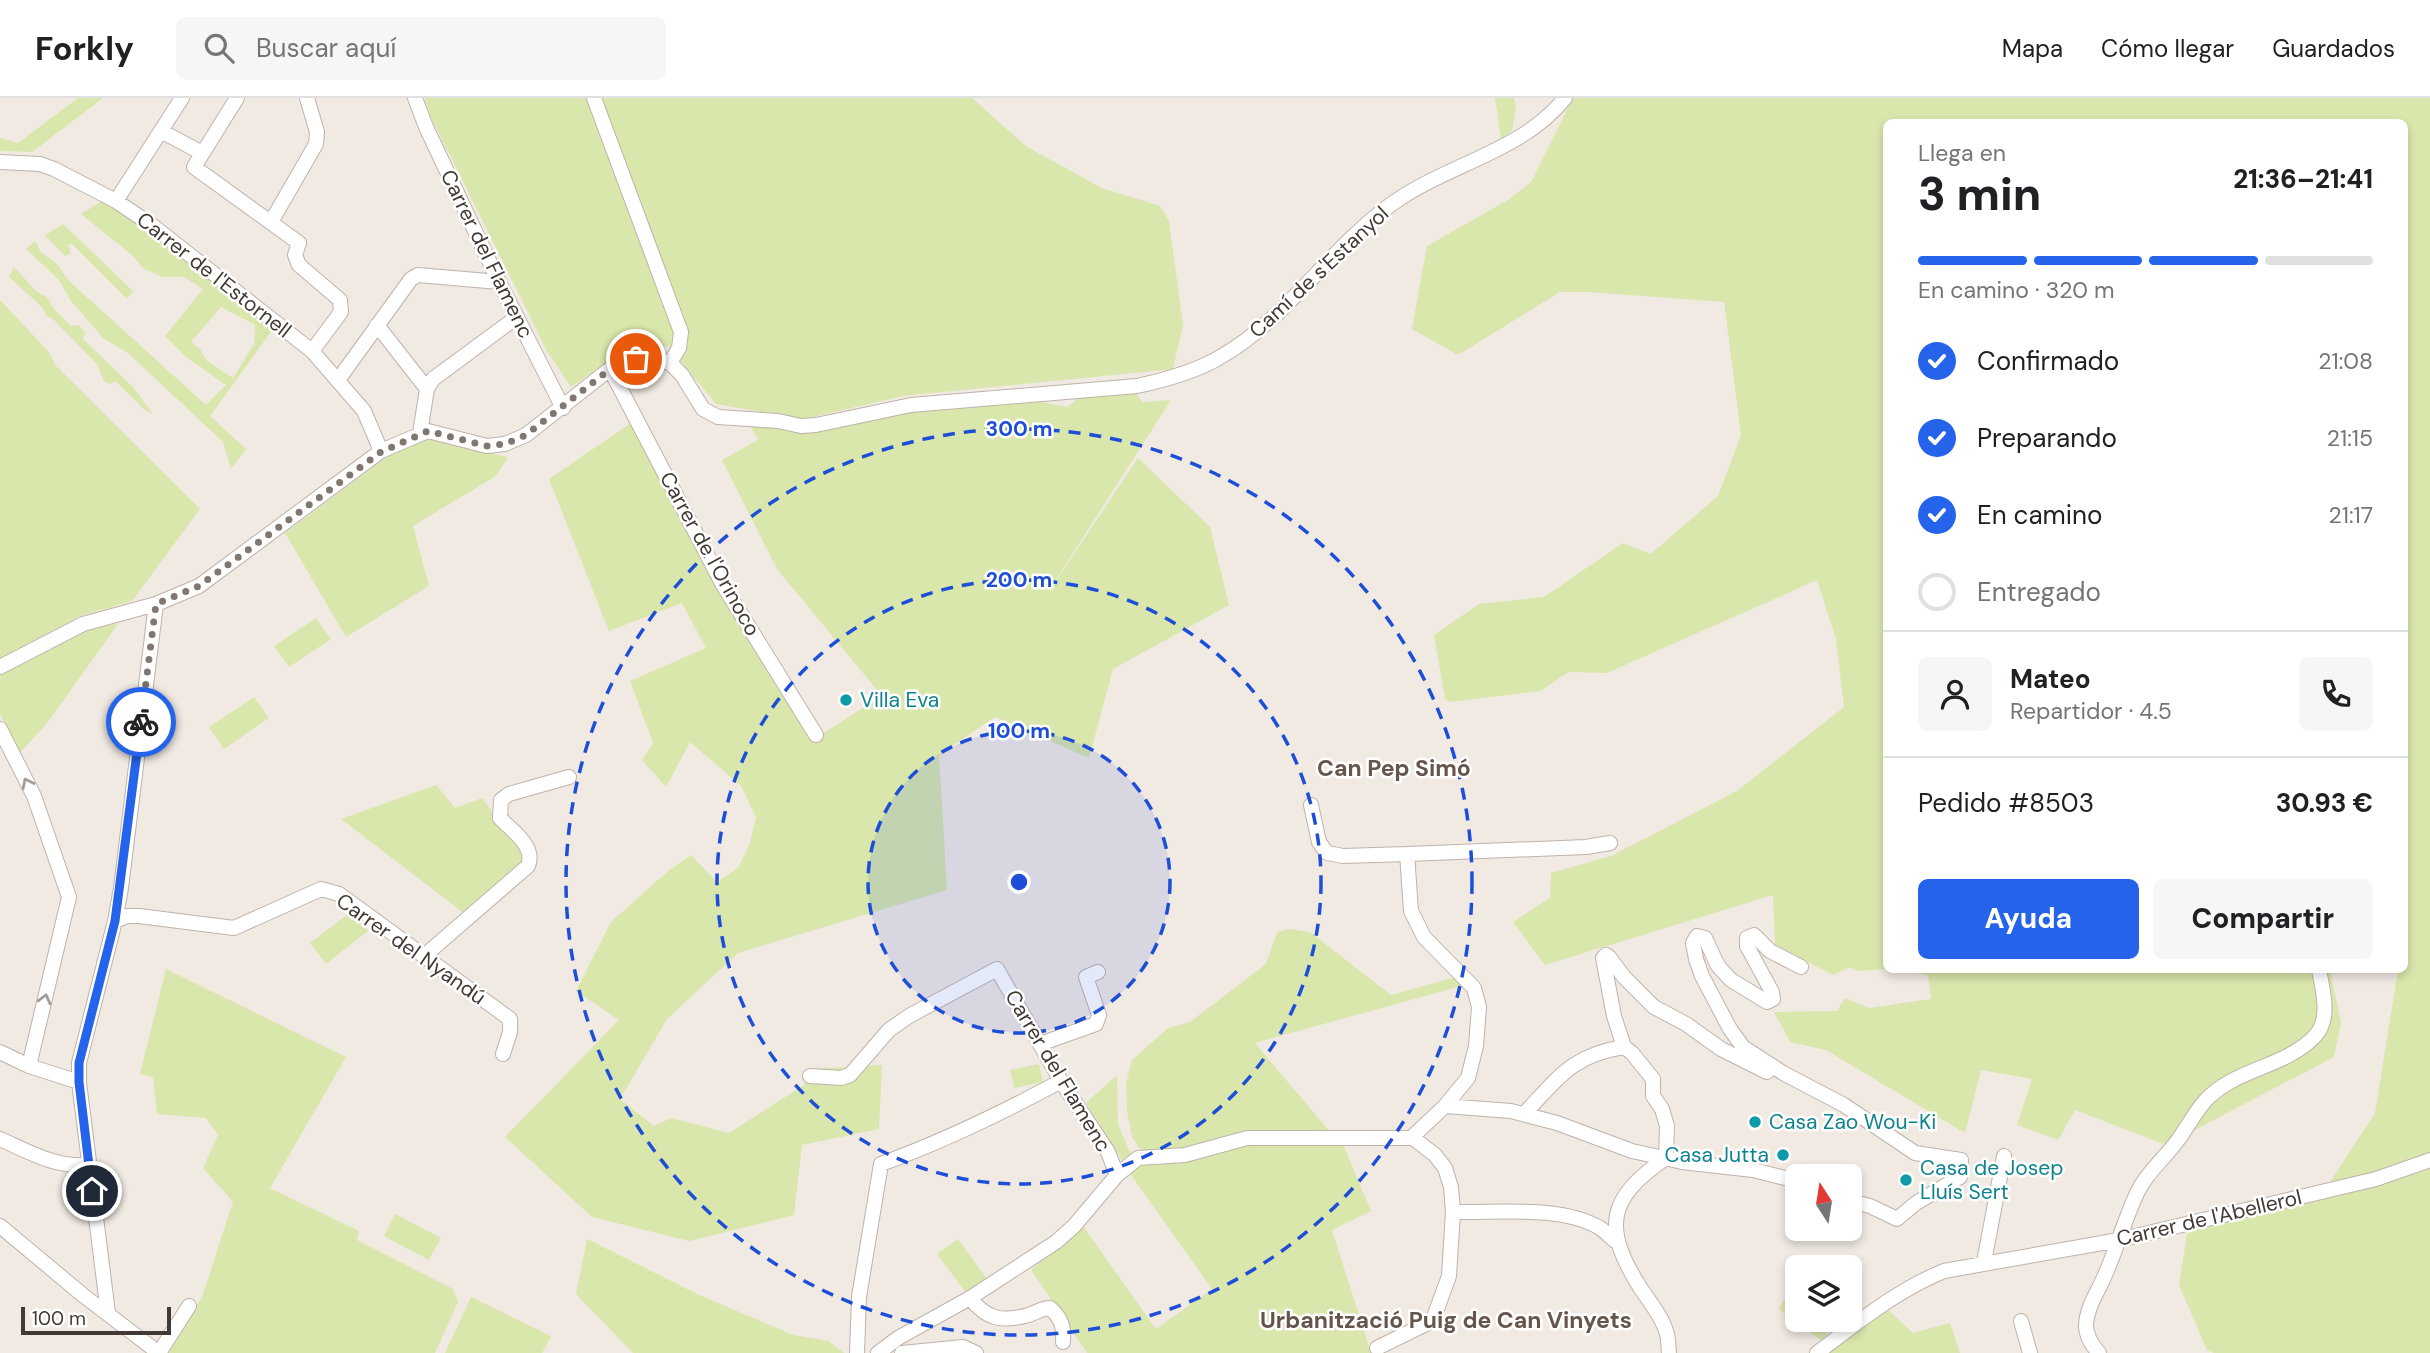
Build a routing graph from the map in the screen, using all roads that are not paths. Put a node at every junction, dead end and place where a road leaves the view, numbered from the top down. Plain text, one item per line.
1 (182, 98) edge
2 (237, 98) edge
3 (307, 98) edge
4 (415, 98) edge
5 (594, 98) edge
6 (1565, 98) edge
7 (162, 131) junction
8 (202, 153) junction
9 (0, 162) edge
10 (116, 201) junction
11 (271, 222) junction
12 (499, 282) junction
13 (517, 317) junction
14 (377, 325) junction
15 (312, 351) junction
16 (670, 363) junction
17 (610, 369) junction
18 (338, 380) junction
19 (427, 389) junction
20 (563, 408) junction
21 (420, 433) junction
22 (381, 452) junction
23 (156, 604) junction
24 (0, 667) edge
25 (0, 729) edge
26 (816, 735) dead end
27 (569, 777) dead end
28 (1311, 804) dead end
29 (1610, 843) dead end
30 (1407, 854) junction
31 (115, 921) junction
32 (424, 956) junction
33 (1801, 967) dead end
34 (1098, 972) dead end
35 (2319, 973) edge
36 (1040, 1044) junction
37 (1624, 1047) junction
38 (0, 1052) edge
39 (503, 1054) dead end
40 (29, 1066) junction
41 (810, 1076) dead end
42 (1792, 1079) junction
43 (1060, 1081) junction
44 (79, 1082) junction
45 (1445, 1106) junction
46 (1524, 1114) junction
47 (1411, 1138) junction
48 (0, 1139) edge
49 (2004, 1156) dead end
50 (1666, 1158) junction
51 (2430, 1160) edge
52 (89, 1165) junction
53 (1117, 1175) junction
54 (1785, 1178) edge
55 (1862, 1204) edge
56 (1453, 1212) junction
57 (0, 1226) edge
58 (2119, 1240) junction
59 (1617, 1242) junction
60 (1984, 1262) junction
61 (970, 1298) junction
62 (189, 1306) dead end
63 (108, 1313) junction
64 (2021, 1321) dead end
65 (1063, 1342) dead end
66 (1377, 1348) dead end
67 (882, 1352) edge
68 (159, 1353) edge
69 (857, 1353) edge
70 (902, 1353) edge
71 (976, 1353) edge
72 (1669, 1353) edge
73 (1816, 1353) edge
74 (2030, 1353) edge
75 (2099, 1353) edge

1 - 7 street
2 - 8 street
3 - 11 street
4 - 12 street, Carrer del Flamenc
5 - 16 street
6 - 16 street, Camí de s'Estanyol
7 - 8 street
7 - 10 street
8 - 11 street
9 - 10 street, Carrer de l'Estornell
10 - 15 street, Carrer de l'Estornell
11 - 15 street
12 - 13 street, Carrer del Flamenc
12 - 14 street
13 - 19 street
13 - 20 street, Carrer del Flamenc
14 - 18 street
14 - 19 street
15 - 18 street, Carrer de l'Estornell
16 - 17 street
17 - 20 street
17 - 26 street, Carrer de l'Orinoco
18 - 22 street, Carrer de l'Estornell
19 - 21 street
20 - 21 street
21 - 22 street
22 - 23 street
23 - 24 street
23 - 31 street
40 -> 25 street
27 - 32 street
28 - 30 street
29 - 30 street
30 - 45 street
31 - 32 street, Carrer del Nyandú
31 - 44 street
32 - 39 street, Carrer del Nyandú
33 - 42 street
34 - 36 street
35 - 58 street
36 - 41 street, Carrer del Flamenc
36 - 43 street, Carrer del Flamenc
37 - 42 street
37 - 46 street
37 - 50 street
38 - 40 street
40 - 44 street
42 - 55 street
43 - 53 street, Carrer del Flamenc
43 - 69 street
44 - 52 street
45 - 46 street
45 - 47 street
46 - 50 street
47 - 53 street
47 - 56 street
48 - 52 street
49 - 60 street
50 - 54 street
50 - 59 street
51 - 58 street, Carrer de l'Abellerol
52 - 63 street
53 - 61 street
56 - 59 street
56 - 66 street
57 - 63 street
58 - 60 street, Carrer de l'Abellerol
58 - 75 street
59 - 72 street
60 - 73 street, Carrer de l'Abellerol
61 - 65 street
61 - 67 street
62 - 68 street
63 - 68 street
64 - 74 street
70 - 71 street

